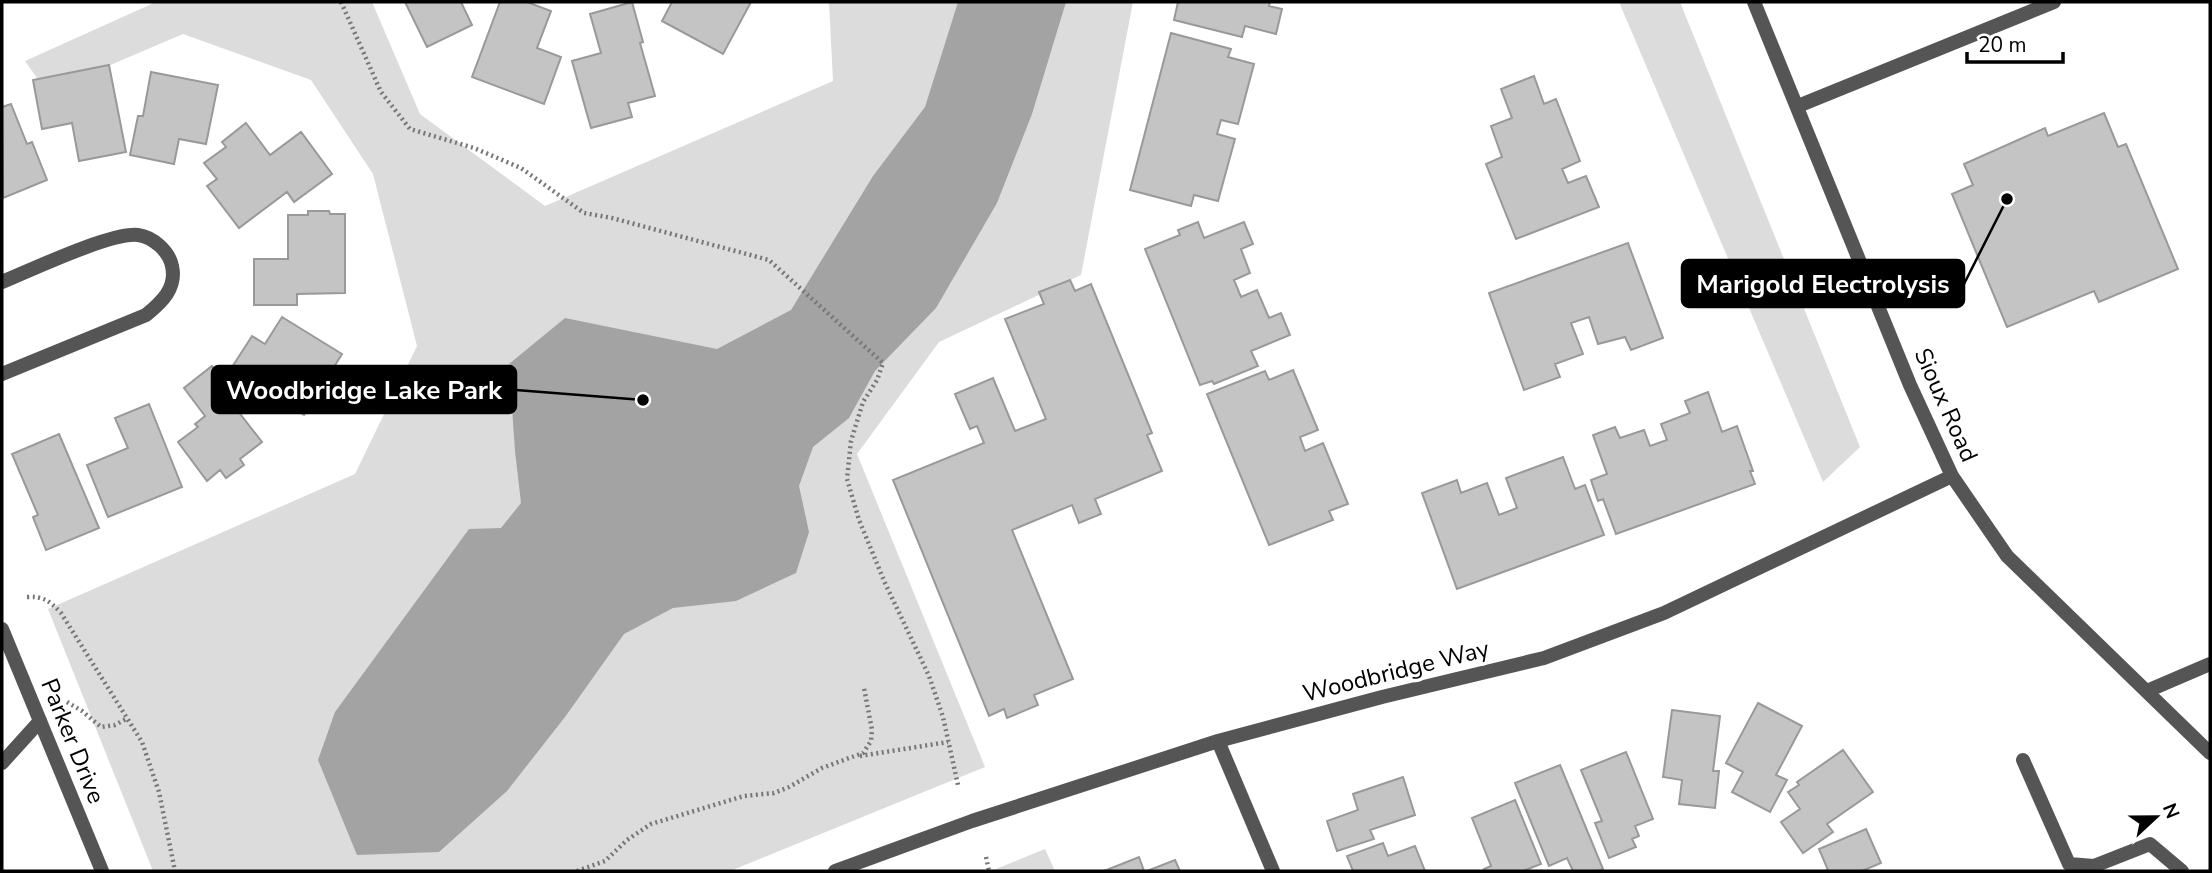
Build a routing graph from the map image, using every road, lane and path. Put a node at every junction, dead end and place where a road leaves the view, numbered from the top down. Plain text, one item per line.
1 (341, 2) edge
2 (1754, 2) edge
3 (2054, 2) edge
4 (1798, 106) junction
5 (2, 282) edge
6 (2, 374) edge
7 (1952, 476) junction
8 (27, 597) dead end
9 (2, 629) edge
10 (2210, 664) edge
11 (863, 688) dead end
12 (2147, 691) junction
13 (67, 702) dead end
14 (128, 718) junction
15 (40, 721) junction
16 (1218, 741) junction
17 (948, 742) junction
18 (2210, 753) edge
19 (856, 757) junction
20 (2023, 760) dead end
21 (2, 763) edge
22 (958, 785) dead end
23 (986, 857) dead end
24 (102, 871) edge
25 (175, 871) edge
26 (577, 871) edge
27 (835, 871) edge
28 (989, 871) edge
29 (1273, 871) edge
30 (2182, 871) edge

1 - 17 path
2 - 4 street, Sioux Road
3 - 4 street
4 - 7 street, Sioux Road
5 - 6 street
7 - 12 street, Sioux Road
7 - 16 street, Woodbridge Way
8 - 14 path
9 - 15 street, Parker Drive
10 - 12 street
11 - 19 path
12 - 18 street, Sioux Road
13 - 14 path
14 - 25 path
15 - 21 street
15 - 24 street, Parker Drive
16 - 27 street, Woodbridge Way
16 - 29 street
17 - 19 path
17 - 22 path
19 - 26 path
20 - 30 street
23 - 28 path

